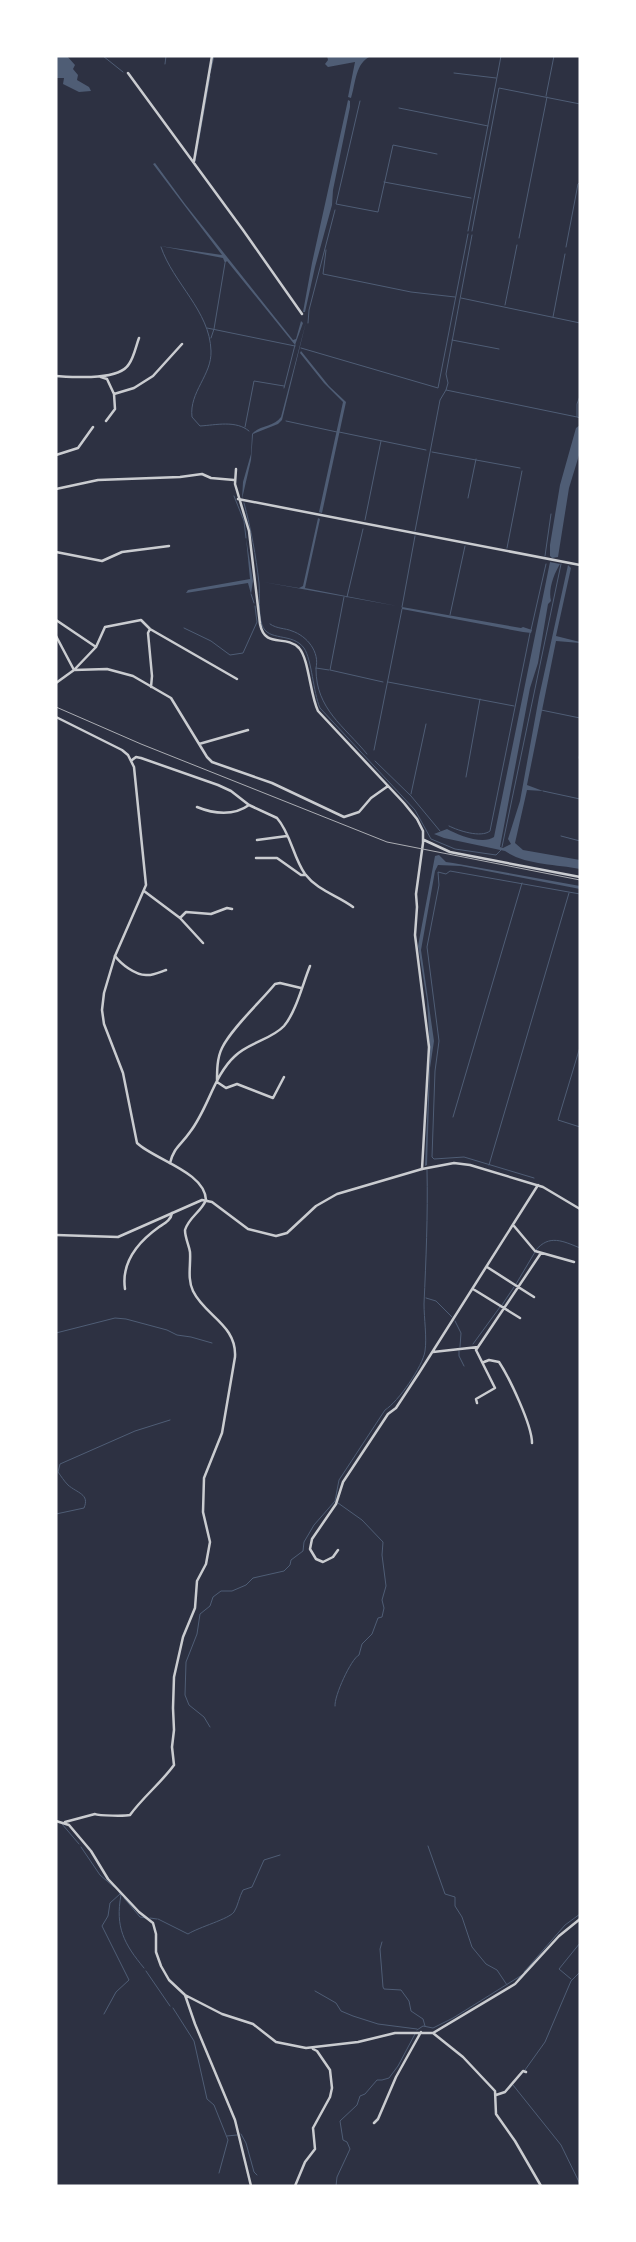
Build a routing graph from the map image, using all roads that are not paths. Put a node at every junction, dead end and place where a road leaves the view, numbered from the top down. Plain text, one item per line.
1 (212, 56) edge
2 (128, 73) dead end
3 (194, 161) junction
4 (302, 314) dead end
5 (139, 338) dead end
6 (182, 344) dead end
7 (56, 376) edge
8 (101, 377) junction
9 (114, 394) junction
10 (106, 421) dead end
11 (93, 427) dead end
12 (56, 455) edge
13 (236, 470) dead end
14 (234, 480) junction
15 (56, 489) edge
16 (238, 499) junction
17 (169, 546) dead end
18 (56, 552) edge
19 (580, 565) edge
20 (56, 620) edge
21 (150, 629) junction
22 (56, 636) edge
23 (96, 647) junction
24 (74, 670) junction
25 (237, 679) dead end
26 (56, 683) edge
27 (151, 687) junction
28 (56, 717) edge
29 (248, 730) dead end
30 (199, 744) junction
31 (132, 760) junction
32 (388, 786) junction
33 (249, 806) junction
34 (197, 808) dead end
35 (287, 836) junction
36 (257, 840) dead end
37 (424, 840) junction
38 (256, 858) dead end
39 (306, 875) junction
40 (580, 877) edge
41 (144, 891) junction
42 (353, 907) dead end
43 (232, 909) dead end
44 (180, 918) junction
45 (203, 943) dead end
46 (115, 956) junction
47 (310, 966) dead end
48 (166, 970) dead end
49 (301, 988) junction
50 (284, 1077) dead end
51 (217, 1082) junction
52 (170, 1164) junction
53 (422, 1169) junction
54 (538, 1185) junction
55 (206, 1200) junction
56 (580, 1208) edge
57 (172, 1212) junction
58 (513, 1226) junction
59 (56, 1235) edge
60 (541, 1252) junction
61 (574, 1262) dead end
62 (487, 1267) junction
63 (518, 1287) junction
64 (125, 1289) dead end
65 (473, 1289) junction
66 (534, 1297) dead end
67 (504, 1309) junction
68 (520, 1318) dead end
69 (478, 1347) junction
70 (432, 1352) junction
71 (484, 1362) junction
72 (477, 1403) dead end
73 (532, 1442) dead end
74 (338, 1550) dead end
75 (56, 1821) edge
76 (65, 1822) junction
77 (580, 1919) edge
78 (185, 1994) junction
79 (421, 2032) junction
80 (433, 2033) junction
81 (312, 2049) junction
82 (526, 2072) dead end
83 (496, 2096) junction
84 (374, 2123) dead end
85 (251, 2186) edge
86 (295, 2186) edge
87 (542, 2186) edge

1 - 3 street
2 - 3 street
3 - 4 street
5 - 8 street
6 - 9 street
7 - 8 street
8 - 9 street
9 - 10 street
11 - 12 street
13 - 14 street
14 - 15 street
14 - 16 street
16 - 19 street
16 - 32 street
17 - 18 street
20 - 23 street
21 - 23 street
21 - 25 street
21 - 27 street
22 - 24 street
23 - 24 street
24 - 26 street
24 - 27 street
27 - 30 street
28 - 31 street
29 - 30 street
30 - 32 street
31 - 33 street
31 - 41 street
32 - 37 street
33 - 34 street
33 - 35 street
35 - 36 street
35 - 39 street
37 - 40 street
37 - 53 street
38 - 39 street
39 - 42 street
41 - 44 street
41 - 46 street
43 - 44 street
44 - 45 street
46 - 48 street
46 - 52 street
47 - 49 street
49 - 51 street
49 - 51 street
50 - 51 street
51 - 52 street
52 - 55 street
53 - 54 street
53 - 55 street
54 - 56 street
54 - 58 street
55 - 57 street
55 - 76 street
57 - 59 street
57 - 64 street
58 - 60 street
58 - 62 street
60 - 61 street
60 - 63 street
62 - 63 street
62 - 65 street
63 - 66 street
63 - 67 street
65 - 67 street
65 - 70 street
67 - 68 street
67 - 69 street
69 - 70 street
69 - 71 street
70 - 74 street
71 - 72 street
71 - 73 street
75 - 76 street
76 - 78 street
77 - 80 street
78 - 81 street
78 - 85 street
79 - 80 street
79 - 81 street
79 - 84 street
80 - 83 street
81 - 86 street
82 - 83 street
83 - 87 street

